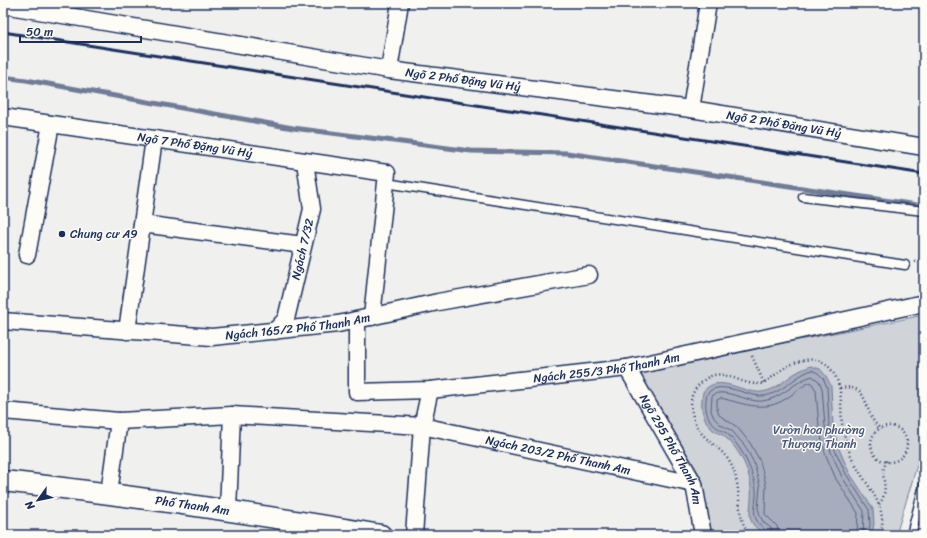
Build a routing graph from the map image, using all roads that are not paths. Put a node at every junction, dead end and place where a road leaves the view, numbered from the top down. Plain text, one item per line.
1 (400, 3) edge
2 (708, 3) edge
3 (3, 5) edge
4 (389, 70) junction
5 (691, 110) junction
6 (3, 117) edge
7 (51, 124) junction
8 (154, 139) junction
9 (924, 147) edge
10 (305, 162) junction
11 (387, 178) junction
12 (803, 197) dead end
13 (924, 211) edge
14 (142, 224) junction
15 (303, 245) junction
16 (27, 255) dead end
17 (905, 265) dead end
18 (589, 274) dead end
19 (924, 303) edge
20 (364, 318) junction
21 (3, 321) edge
22 (127, 331) junction
23 (275, 331) junction
24 (627, 368) junction
25 (430, 390) junction
26 (3, 412) edge
27 (232, 415) junction
28 (118, 421) junction
29 (422, 426) junction
30 (3, 481) edge
31 (694, 484) junction
32 (924, 485) edge
33 (109, 493) junction
34 (228, 510) junction
35 (381, 535) edge
36 (414, 535) edge
37 (703, 535) edge
38 (911, 535) edge

1 - 4 street
2 - 5 street
3 - 4 street, Ngõ 2 Phố Đặng Vũ Hỷ
4 - 5 street, Ngõ 2 Phố Đặng Vũ Hỷ
5 - 9 street, Ngõ 2 Phố Đặng Vũ Hỷ
6 - 7 street, Ngõ 7 Phố Đặng Vũ Hỷ
7 - 8 street, Ngõ 7 Phố Đặng Vũ Hỷ
7 - 16 street
8 - 10 street, Ngõ 7 Phố Đặng Vũ Hỷ
8 - 14 street
10 - 11 street, Ngõ 7 Phố Đặng Vũ Hỷ
10 - 15 street, Ngách 7/32
11 - 17 lane
11 - 20 street
12 - 13 lane
14 - 15 street
14 - 22 street
15 - 23 street, Ngách 7/32
18 - 20 street, Ngách 165/2 Phố Thanh Am
19 - 24 street, Ngách 255/3 Phố Thanh Am
20 - 23 street, Ngách 165/2 Phố Thanh Am
20 - 25 street, Ngách 255/3 Phố Thanh Am
21 - 22 street, Ngách 165/2 Phố Thanh Am
22 - 23 street, Ngách 165/2 Phố Thanh Am
24 - 25 street, Ngách 255/3 Phố Thanh Am
24 - 31 street, Ngõ 295 Phố Thanh Am
25 - 29 street
26 - 28 street, Ngách 203/2 Phố Thanh Am
27 - 28 street, Ngách 203/2 Phố Thanh Am
27 - 29 street, Ngách 203/2 Phố Thanh Am
27 - 34 street
28 - 33 street
29 - 31 street, Ngách 203/2 Phố Thanh Am
29 - 36 street
30 - 33 street, Phố Thanh Am
31 - 37 street, Ngõ 295 Phố Thanh Am
32 - 38 lane
33 - 34 street, Phố Thanh Am
34 - 35 street, Phố Thanh Am

